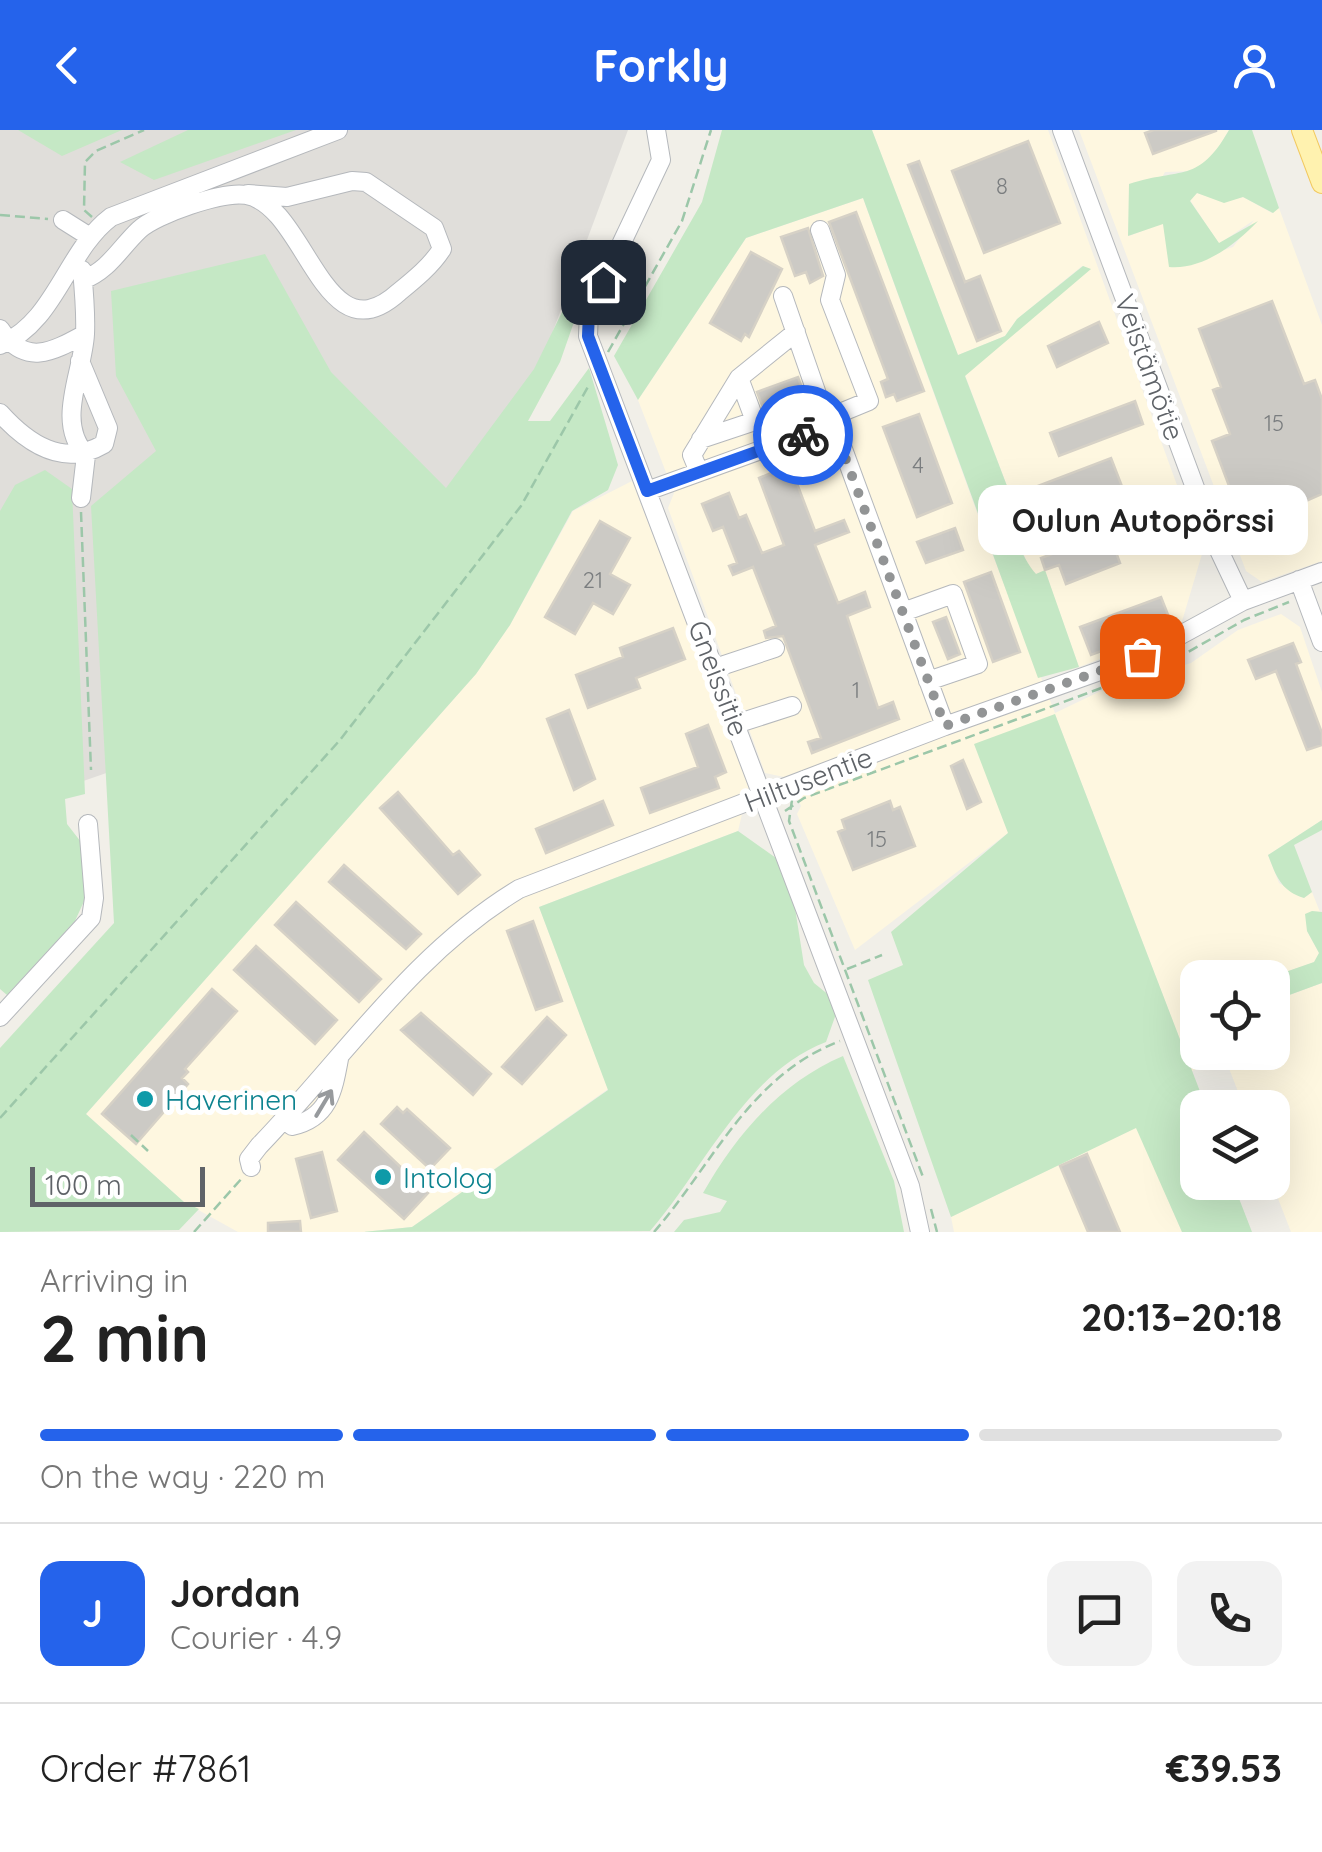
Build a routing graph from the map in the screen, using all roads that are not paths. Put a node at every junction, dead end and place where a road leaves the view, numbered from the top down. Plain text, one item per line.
1 (338, 130) edge
2 (656, 130) edge
3 (1062, 130) edge
4 (1302, 130) edge
5 (1322, 183) edge
6 (248, 194) junction
7 (63, 220) road end
8 (820, 230) dead end
9 (91, 238) junction
10 (83, 280) junction
11 (783, 296) dead end
12 (796, 332) junction
13 (85, 334) junction
14 (3, 338) edge
15 (80, 361) junction
16 (739, 378) junction
17 (0, 413) edge
18 (834, 415) junction
19 (820, 435) junction
20 (702, 439) junction
21 (86, 455) junction
22 (698, 472) junction
23 (647, 491) junction
24 (81, 498) road end
25 (1322, 572) edge
26 (1302, 588) junction
27 (1243, 602) junction
28 (903, 612) junction
29 (1322, 642) edge
30 (775, 648) dead end
31 (716, 668) junction
32 (928, 682) junction
33 (792, 706) dead end
34 (736, 724) junction
35 (945, 726) junction
36 (764, 796) junction
37 (88, 824) dead end
38 (0, 1017) edge
39 (251, 1167) road end
40 (920, 1232) edge

1 - 9 street
2 - 23 street, Gneissitie
3 - 27 street, Veistämötie
4 - 5 main road
6 - 6 street
6 - 10 street
7 - 9 street
8 - 18 street
9 - 10 street
9 - 14 street
10 - 13 street
11 - 12 street
12 - 16 street
12 - 18 street
13 - 14 street
13 - 15 street
15 - 21 street
15 - 21 street
16 - 20 street
16 - 20 street
17 - 21 street
18 - 19 street
19 - 22 street
19 - 28 street
20 - 22 street
21 - 24 street
22 - 23 street
23 - 31 street, Gneissitie
25 - 26 street, Hiltusentie
26 - 27 street, Hiltusentie
26 - 29 street
27 - 35 street, Hiltusentie
28 - 32 street
28 - 32 street
30 - 31 street
31 - 34 street, Gneissitie
32 - 35 street
33 - 34 street
34 - 36 street, Gneissitie
35 - 36 street, Hiltusentie
36 - 39 street, Hiltusentie
36 - 40 street, Gneissitie
37 - 38 street

